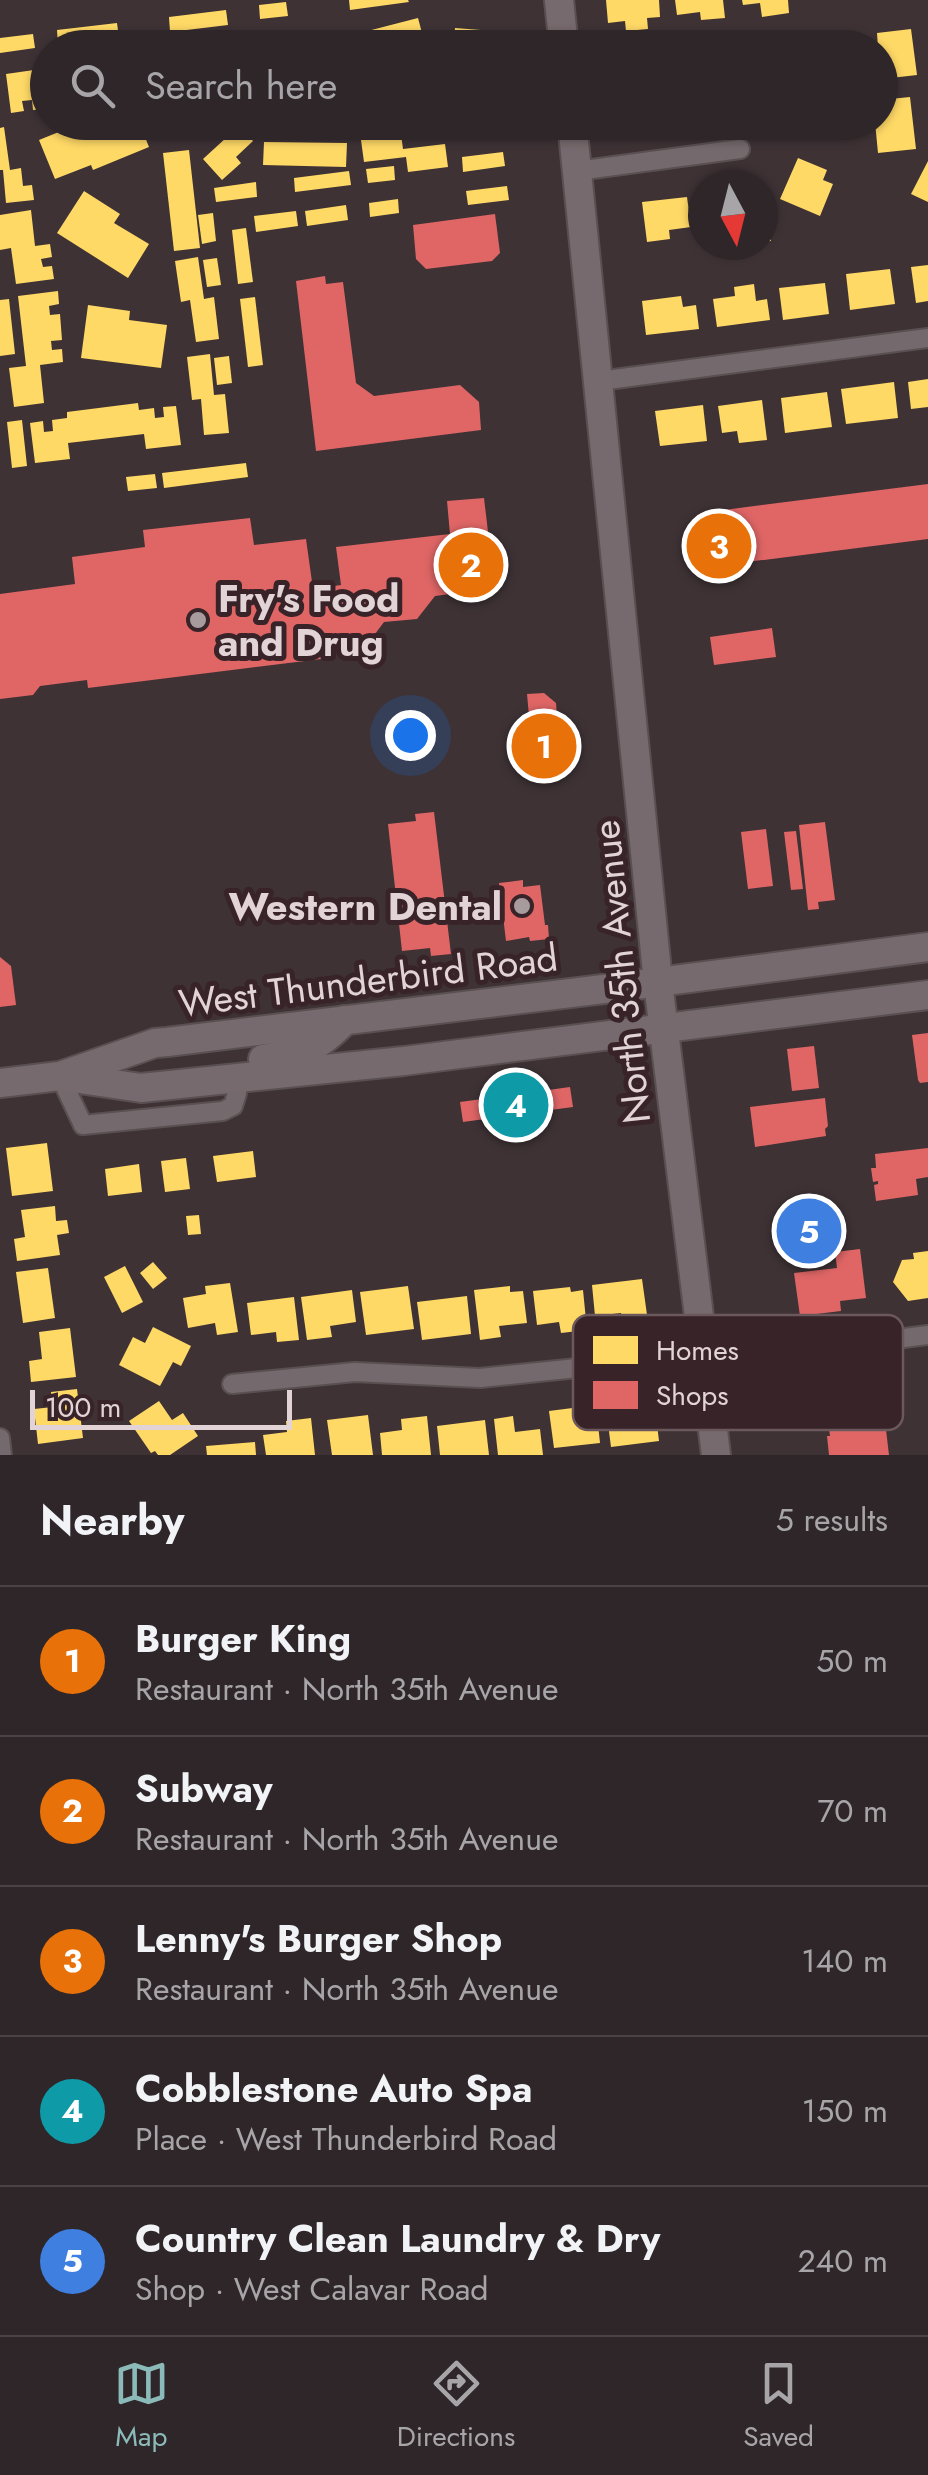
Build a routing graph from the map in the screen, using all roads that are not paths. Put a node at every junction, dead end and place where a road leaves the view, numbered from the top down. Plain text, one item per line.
1 (559, 0) edge
2 (562, 30) edge
3 (574, 140) edge
4 (740, 149) dead end
5 (577, 170) junction
6 (928, 338) edge
7 (598, 380) junction
8 (928, 947) edge
9 (658, 982) junction
10 (928, 995) edge
11 (345, 1020) junction
12 (663, 1030) junction
13 (60, 1076) junction
14 (237, 1078) junction
15 (204, 1081) junction
16 (0, 1083) edge
17 (699, 1315) edge
18 (928, 1335) edge
19 (903, 1338) edge
20 (573, 1368) edge
21 (232, 1384) dead end
22 (713, 1430) edge
23 (0, 1438) edge
24 (2, 1455) edge
25 (716, 1455) edge

1 - 2 main road
3 - 5 main road, North 35th Avenue
4 - 5 street
5 - 7 main road, North 35th Avenue
6 - 7 street
7 - 9 main road, North 35th Avenue
8 - 9 main road, West Thunderbird Road
9 - 11 main road, West Thunderbird Road
9 - 12 main road, North 35th Avenue
10 - 12 main road, West Thunderbird Road
11 - 13 main road, West Thunderbird Road
11 - 15 main road
12 - 14 main road, West Thunderbird Road
12 - 17 main road, North 35th Avenue
13 - 14 street
13 - 15 main road, West Thunderbird Road
13 - 16 main road, West Thunderbird Road
14 - 15 main road, West Thunderbird Road
18 - 19 street
20 - 21 street
22 - 25 main road, North 35th Avenue
23 - 24 street

